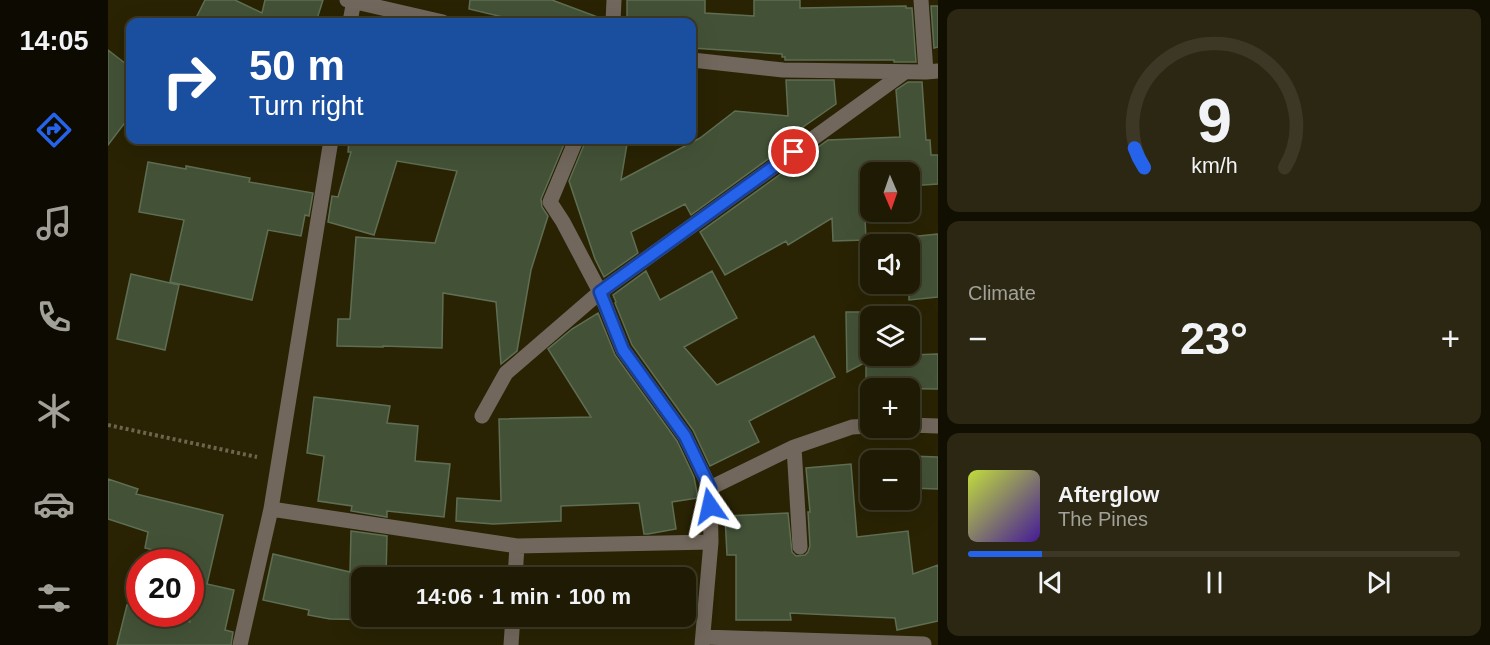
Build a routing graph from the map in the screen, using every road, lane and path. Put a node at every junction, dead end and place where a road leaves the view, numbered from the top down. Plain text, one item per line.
1 (614, 0) edge
2 (921, 0) edge
3 (351, 1) edge
4 (350, 18) edge
5 (425, 18) edge
6 (613, 18) edge
7 (696, 60) edge
8 (932, 71) edge
9 (905, 72) junction
10 (330, 144) edge
11 (574, 144) edge
12 (600, 292) junction
13 (482, 416) dead end
14 (108, 425) edge
15 (920, 425) edge
16 (938, 426) edge
17 (860, 427) edge
18 (794, 447) junction
19 (279, 462) junction
20 (710, 488) junction
21 (271, 509) junction
22 (711, 542) junction
23 (517, 546) junction
24 (800, 547) dead end
25 (516, 567) edge
26 (512, 627) edge
27 (703, 641) edge
28 (924, 644) edge
29 (240, 645) edge
30 (511, 645) edge

1 - 6 lane
2 - 8 lane
3 - 4 lane
3 - 5 lane
7 - 9 lane
8 - 9 lane
9 - 12 lane
10 - 19 lane
11 - 12 lane
12 - 13 lane
12 - 20 lane
14 - 19 path
15 - 16 lane
17 - 18 lane
18 - 20 lane
18 - 24 lane
19 - 21 lane
20 - 22 lane
21 - 23 lane
21 - 29 lane
22 - 23 lane
22 - 27 lane
23 - 25 lane
26 - 30 lane
27 - 28 lane

